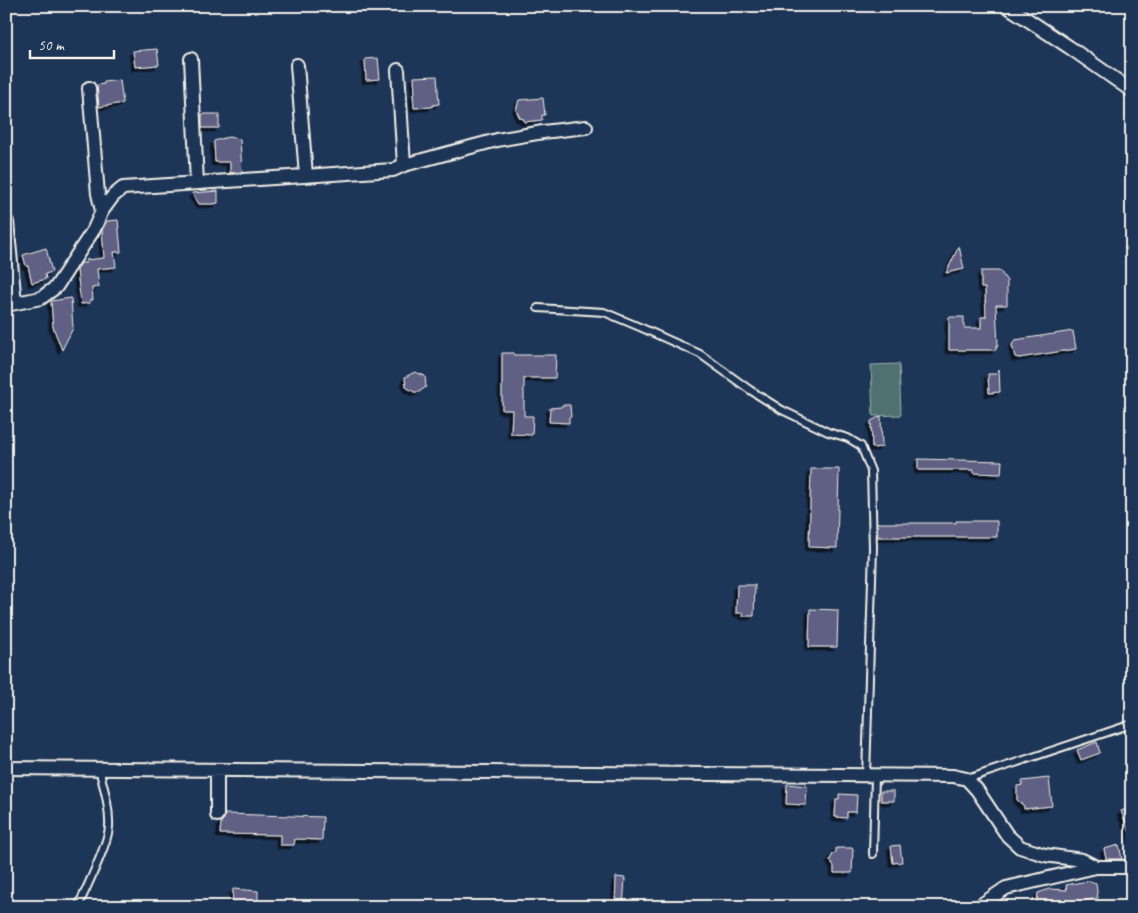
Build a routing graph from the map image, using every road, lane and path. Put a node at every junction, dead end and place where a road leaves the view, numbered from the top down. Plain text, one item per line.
1 (1007, 6) edge
2 (190, 59) dead end
3 (297, 65) dead end
4 (398, 70) dead end
5 (88, 88) dead end
6 (1132, 91) edge
7 (586, 127) dead end
8 (404, 165) junction
9 (306, 175) junction
10 (197, 183) junction
11 (102, 211) junction
12 (7, 222) edge
13 (11, 304) edge
14 (538, 308) dead end
15 (1132, 724) edge
16 (6, 768) edge
17 (99, 770) junction
18 (217, 770) junction
19 (871, 776) junction
20 (967, 779) junction
21 (217, 815) dead end
22 (873, 854) dead end
23 (1096, 867) junction
24 (1132, 867) edge
25 (78, 907) edge
26 (978, 907) edge

1 - 6 street
2 - 10 street
3 - 9 street
4 - 8 street
5 - 11 street
7 - 8 street
8 - 9 street
9 - 10 street
10 - 11 street
11 - 13 street
12 - 13 street
14 - 19 lane
15 - 20 lane
16 - 17 street
17 - 18 street
17 - 25 lane
18 - 19 street
18 - 21 street
19 - 20 street
19 - 22 lane
20 - 23 street
23 - 24 street
23 - 26 street

